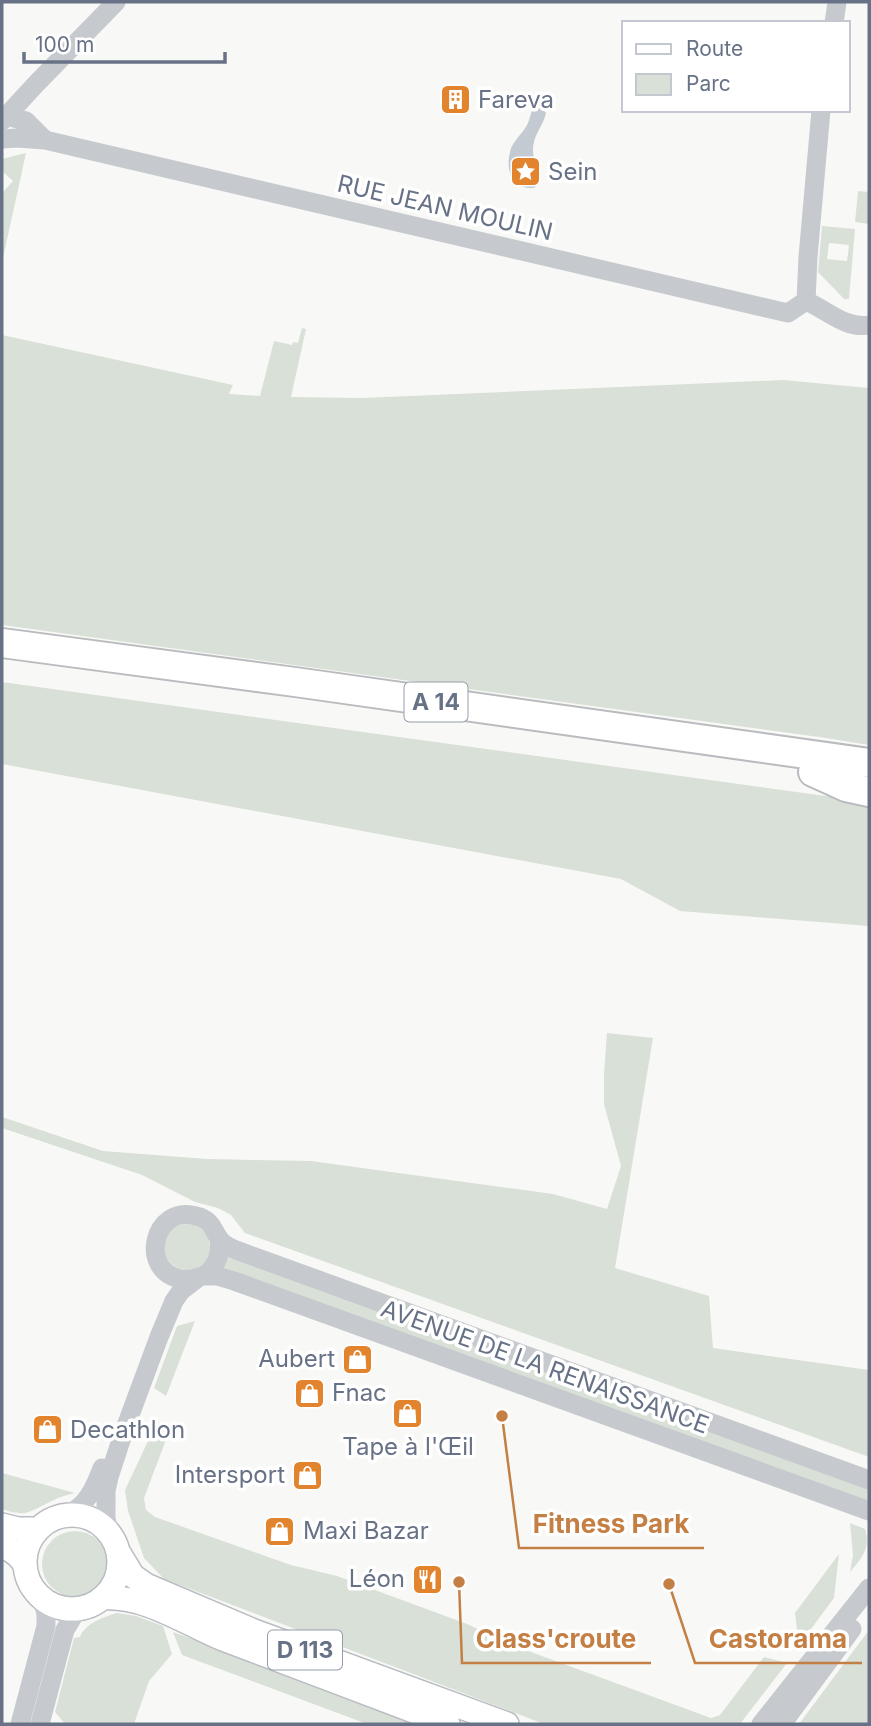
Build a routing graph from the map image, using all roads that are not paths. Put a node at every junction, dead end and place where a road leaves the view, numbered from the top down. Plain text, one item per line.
1 (116, 2) edge
2 (837, 2) edge
3 (834, 21) edge
4 (821, 112) edge
5 (11, 125) edge
6 (806, 301) junction
7 (869, 325) edge
8 (2, 643) edge
9 (2, 662) edge
10 (869, 763) edge
11 (813, 772) junction
12 (869, 780) edge
13 (869, 792) edge
14 (219, 1238) junction
15 (159, 1262) junction
16 (200, 1277) junction
17 (869, 1480) edge
18 (869, 1511) edge
19 (65, 1515) junction
20 (2, 1525) edge
21 (38, 1529) junction
22 (114, 1543) junction
23 (2, 1546) edge
24 (25, 1566) junction
25 (869, 1588) edge
26 (42, 1599) junction
27 (93, 1603) junction
28 (869, 1606) edge
29 (20, 1724) edge
30 (40, 1724) edge
31 (449, 1724) edge
32 (507, 1724) edge
33 (761, 1724) edge
34 (782, 1724) edge

1 - 5 street
2 - 3 street
4 - 6 street
5 - 6 street, RUE JEAN MOULIN
6 - 7 street
8 - 10 highway, A 14
9 - 11 highway, A 14
11 - 12 highway, A 14
11 - 13 highway
14 - 15 street
14 - 16 street
14 - 17 street, AVENUE DE LA RENAISSANCE
15 - 16 street
15 - 19 street
16 - 18 street, AVENUE DE LA RENAISSANCE
16 - 22 street
19 - 21 main road
19 - 22 main road
20 - 21 main road
21 - 24 main road
22 - 27 main road
22 - 32 main road, D 113
23 - 24 main road
24 - 26 main road
25 - 33 street
26 - 27 main road
26 - 29 street
27 - 30 street
27 - 31 main road, D 113
28 - 34 street

